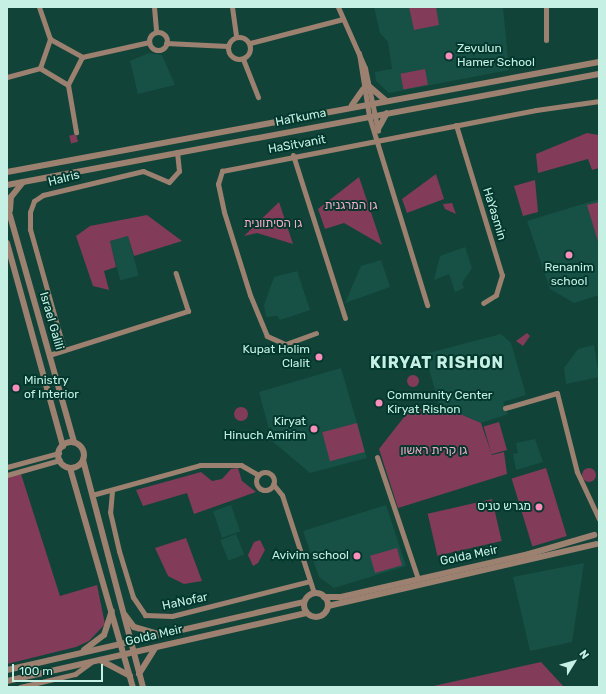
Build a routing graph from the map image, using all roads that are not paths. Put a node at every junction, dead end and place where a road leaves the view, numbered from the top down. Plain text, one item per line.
1 (39, 7) edge
2 (154, 7) edge
3 (232, 7) edge
4 (338, 7) edge
5 (546, 7) edge
6 (343, 19) junction
7 (156, 32) junction
8 (236, 37) junction
9 (50, 39) junction
10 (546, 40) dead end
11 (149, 42) junction
12 (166, 43) junction
13 (250, 43) junction
14 (228, 46) junction
15 (82, 57) junction
16 (243, 59) junction
17 (599, 62) edge
18 (40, 68) junction
19 (599, 74) edge
20 (7, 77) edge
21 (68, 85) junction
22 (366, 88) junction
23 (258, 97) dead end
24 (385, 100) junction
25 (599, 101) edge
26 (373, 102) junction
27 (366, 103) junction
28 (350, 106) junction
29 (388, 112) junction
30 (376, 115) junction
31 (369, 116) junction
32 (456, 125) junction
33 (378, 129) junction
34 (76, 132) dead end
35 (377, 140) junction
36 (177, 152) junction
37 (293, 155) junction
38 (7, 167) edge
39 (17, 169) junction
40 (7, 172) edge
41 (24, 182) junction
42 (7, 185) edge
43 (7, 205) edge
44 (10, 216) junction
45 (7, 242) edge
46 (176, 274) dead end
47 (483, 303) dead end
48 (428, 305) dead end
49 (345, 318) dead end
50 (316, 333) dead end
51 (64, 350) junction
52 (49, 355) junction
53 (505, 408) dead end
54 (74, 442) junction
55 (62, 446) junction
56 (59, 452) junction
57 (377, 457) dead end
58 (60, 460) junction
59 (83, 460) junction
60 (7, 467) edge
61 (70, 468) junction
62 (7, 475) edge
63 (258, 475) junction
64 (273, 484) junction
65 (112, 491) junction
66 (92, 495) junction
67 (597, 507) edge
68 (599, 519) edge
69 (597, 533) edge
70 (598, 545) edge
71 (418, 579) junction
72 (310, 582) junction
73 (314, 593) junction
74 (324, 597) junction
75 (304, 602) junction
76 (328, 606) junction
77 (112, 609) junction
78 (123, 612) junction
79 (306, 613) junction
80 (164, 634) junction
81 (129, 642) junction
82 (121, 644) junction
83 (156, 647) junction
84 (132, 653) junction
85 (124, 654) junction
86 (75, 655) junction
87 (100, 660) junction
88 (91, 662) junction
89 (7, 670) edge
90 (130, 676) junction
91 (139, 676) junction
92 (7, 681) edge
93 (20, 687) edge
94 (133, 687) edge
95 (143, 687) edge

1 - 9 street
2 - 7 street
3 - 8 street
4 - 6 street
5 - 10 street
6 - 13 street
6 - 22 street
7 - 11 street
7 - 12 street
8 - 13 street
8 - 14 street
9 - 15 street
9 - 18 street
11 - 12 street
11 - 15 street
12 - 14 street
13 - 16 street
14 - 16 street
15 - 21 street
16 - 23 street
17 - 24 street, HaTkuma
18 - 20 street
18 - 21 street
19 - 29 street, HaTkuma
21 - 34 street
22 - 24 street
22 - 26 street
22 - 27 street
22 - 28 street
24 - 26 street, HaTkuma
25 - 32 street, HaSitvanit
26 - 27 street, HaTkuma
26 - 30 street
27 - 28 street, HaTkuma
27 - 31 street
28 - 39 street, HaTkuma
29 - 30 street, HaTkuma
29 - 33 street
30 - 31 street, HaTkuma
30 - 33 street
31 - 35 street
31 - 36 street, HaTkuma
32 - 35 street, HaSitvanit
32 - 47 street, HaYasmin
33 - 35 street
35 - 37 street, HaSitvanit
35 - 48 street
36 - 41 street, HaTkuma
36 - 51 street, HaIris
37 - 49 street
37 - 50 street, HaSitvanit
38 - 39 street
39 - 40 street, HaTkuma
41 - 42 street, HaTkuma
41 - 44 street
43 - 44 street, Israel Galili
44 - 52 street, Israel Galili
45 - 55 street, Israel Galili
46 - 51 street
51 - 52 street
52 - 54 street, Israel Galili
53 - 67 street
54 - 55 street
54 - 59 street, Israel Galili
55 - 56 street
56 - 58 street
56 - 60 street
57 - 71 street
58 - 61 street
58 - 62 street
59 - 61 street
59 - 66 street, Israel Galili
61 - 77 street
63 - 64 street
63 - 64 street
63 - 65 street
64 - 72 street
65 - 66 street
65 - 72 street, HaNofar
66 - 78 street, Israel Galili
67 - 68 street
69 - 70 street, Golda Meir
69 - 71 street, Golda Meir
70 - 76 street, Golda Meir
71 - 74 street, Golda Meir
72 - 73 street
73 - 74 street, Golda Meir
73 - 75 street, Golda Meir
74 - 76 street
75 - 79 street
75 - 80 street, Golda Meir
76 - 79 street, Golda Meir
77 - 82 street
77 - 86 street
78 - 80 street
78 - 81 street, Israel Galili
79 - 83 street, Golda Meir
80 - 81 street, Golda Meir
81 - 82 street, Golda Meir
81 - 84 street, Israel Galili
82 - 85 street
82 - 86 street, Golda Meir
83 - 84 street, Golda Meir
83 - 91 street
84 - 85 street, Golda Meir
84 - 91 street, Israel Galili
85 - 87 street, Golda Meir
85 - 90 street
86 - 89 street, Golda Meir
87 - 88 street, Golda Meir
87 - 90 street
88 - 92 street, Golda Meir
88 - 93 street
90 - 94 street
91 - 95 street, Israel Galili

